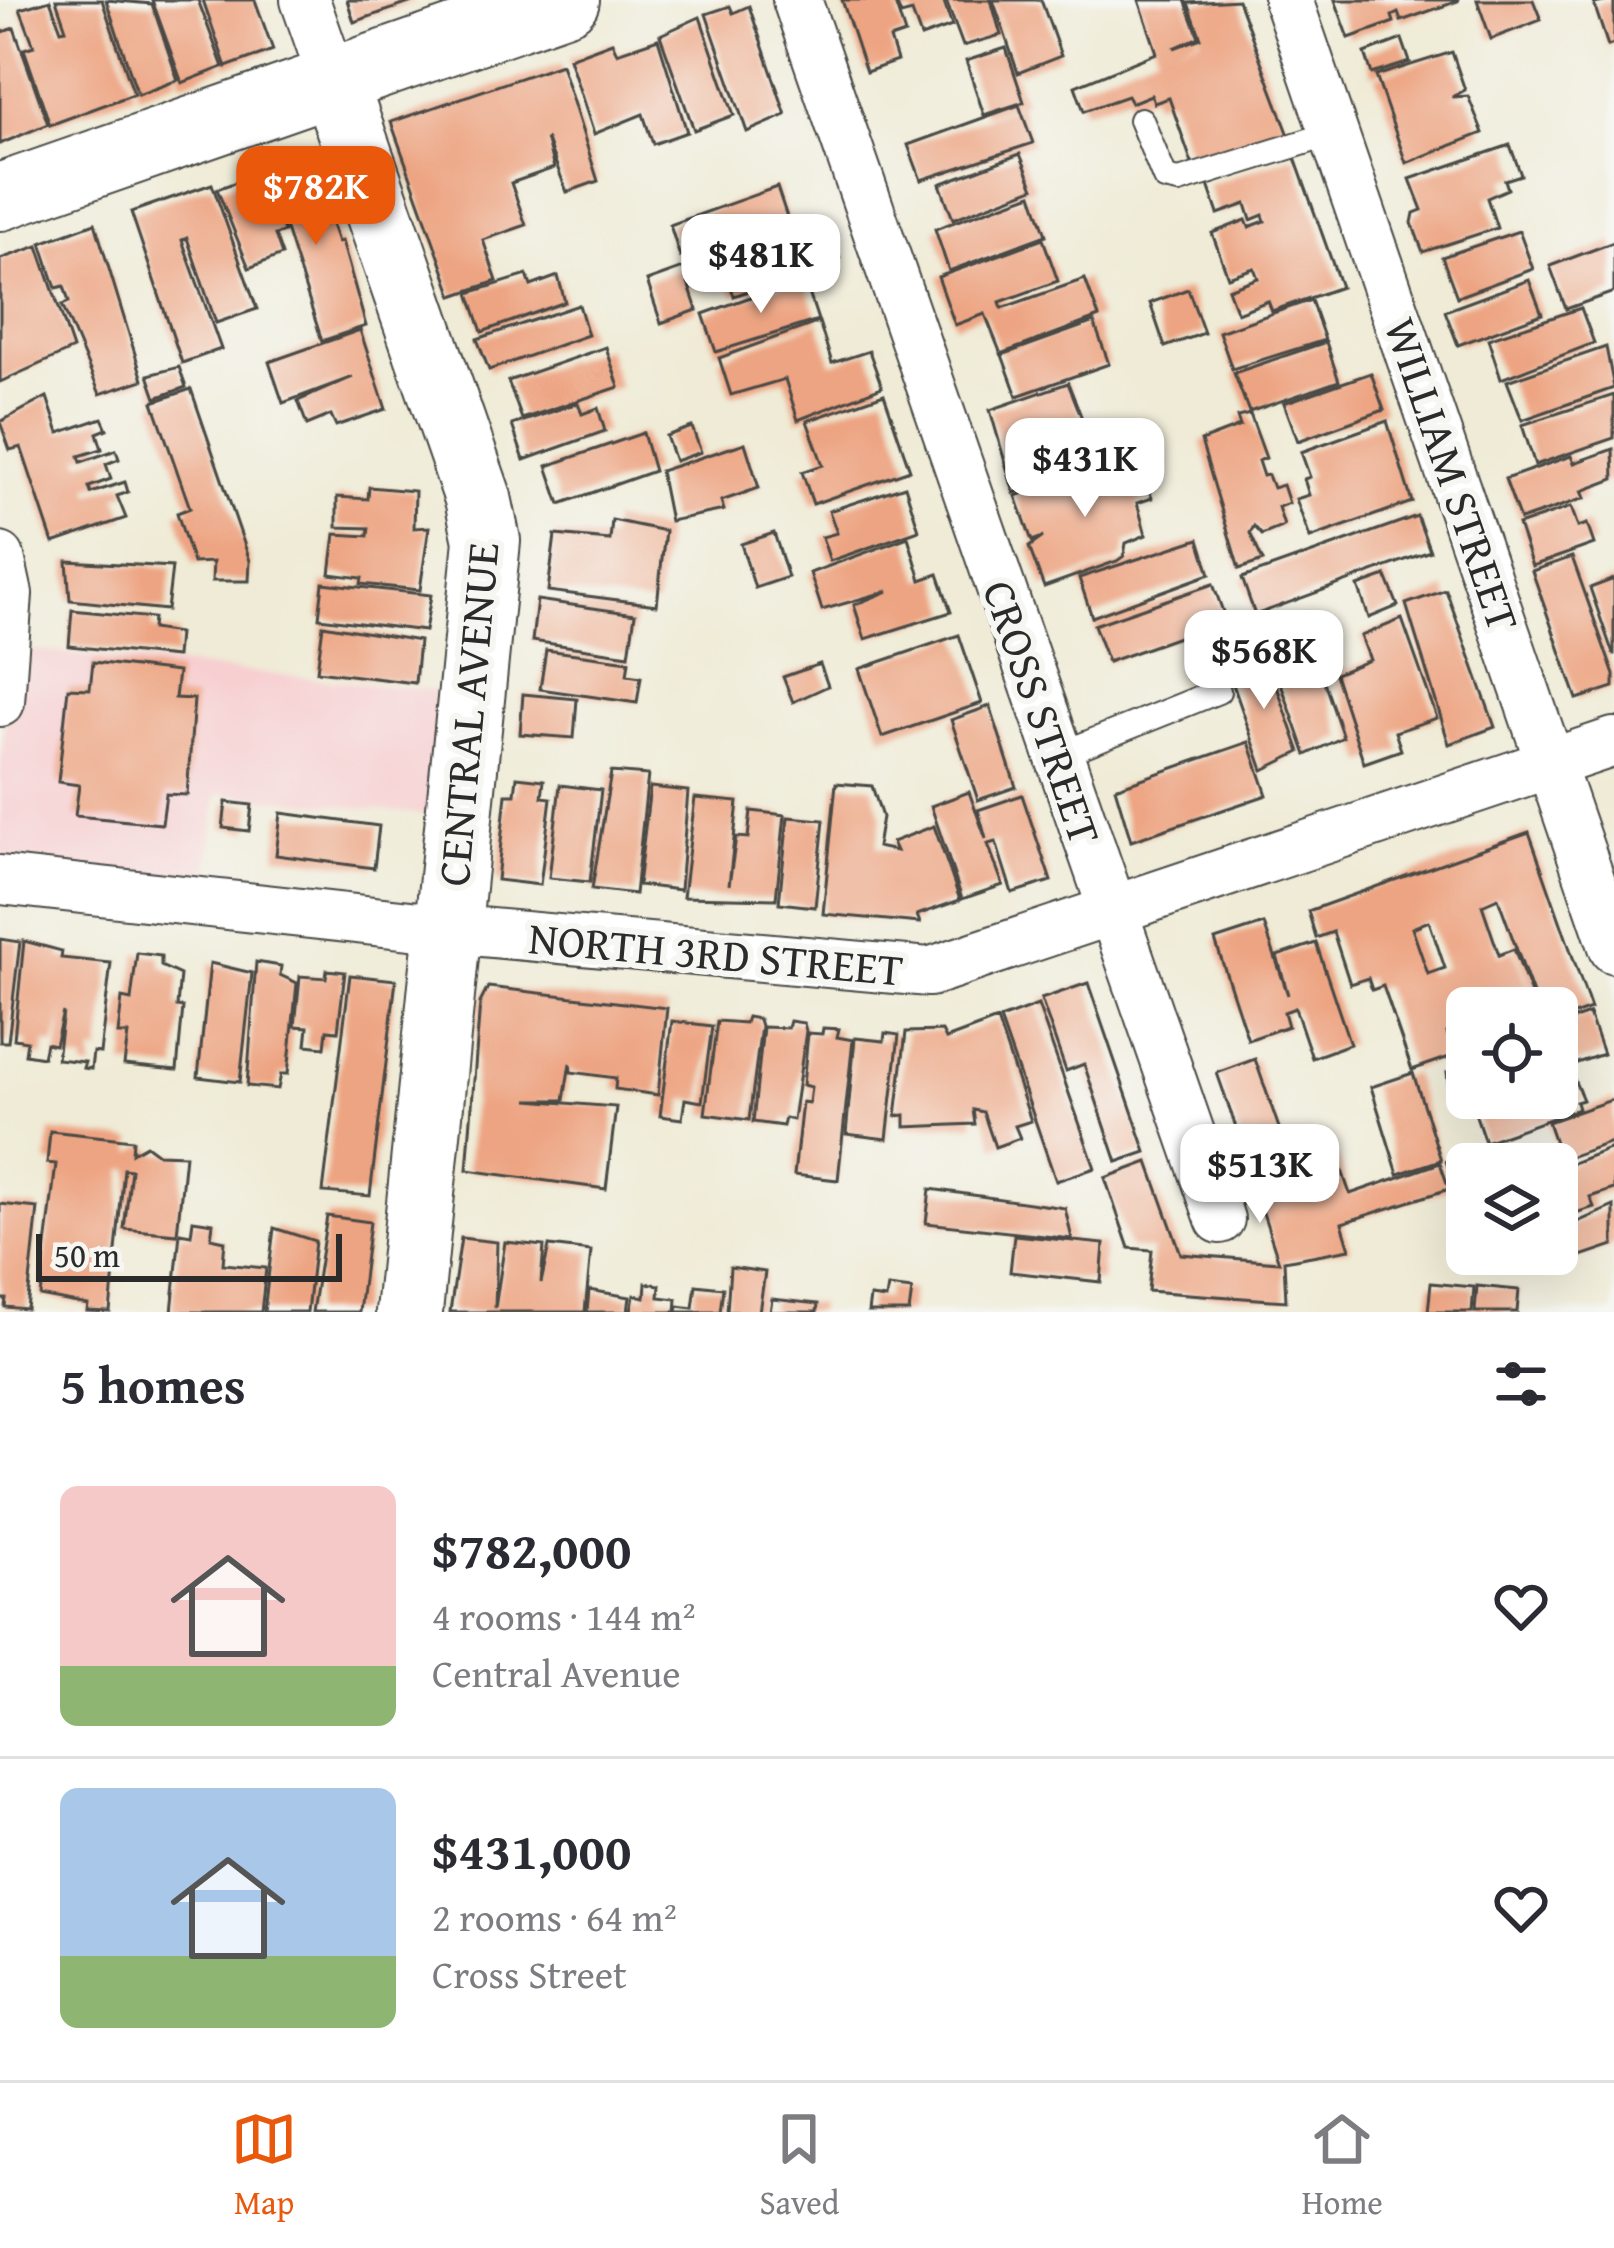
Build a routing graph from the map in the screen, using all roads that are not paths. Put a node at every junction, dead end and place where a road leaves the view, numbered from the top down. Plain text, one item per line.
1 (305, 0) edge
2 (566, 0) edge
3 (797, 0) edge
4 (1288, 0) edge
5 (333, 80) junction
6 (1141, 120) dead end
7 (1334, 133) junction
8 (0, 197) edge
9 (0, 557) edge
10 (1219, 691) dead end
11 (0, 702) edge
12 (1614, 742) edge
13 (1059, 755) junction
14 (1553, 763) junction
15 (0, 880) edge
16 (1112, 912) junction
17 (447, 929) junction
18 (1614, 949) edge
19 (1220, 1219) dead end
20 (409, 1312) edge

1 - 5 street, CENTRAL AVENUE
2 - 5 main road
3 - 13 street, CROSS STREET
4 - 7 street, WILLIAM STREET
5 - 8 main road
5 - 17 main road, CENTRAL AVENUE
6 - 7 lane
7 - 14 street, WILLIAM STREET
9 - 11 street
10 - 13 lane
12 - 14 street, NORTH 3RD STREET
13 - 16 street, CROSS STREET
14 - 16 street, NORTH 3RD STREET
14 - 18 street, WILLIAM STREET
15 - 17 street, NORTH 3RD STREET
16 - 17 street, NORTH 3RD STREET
16 - 19 street, CROSS STREET
17 - 20 main road, CENTRAL AVENUE

